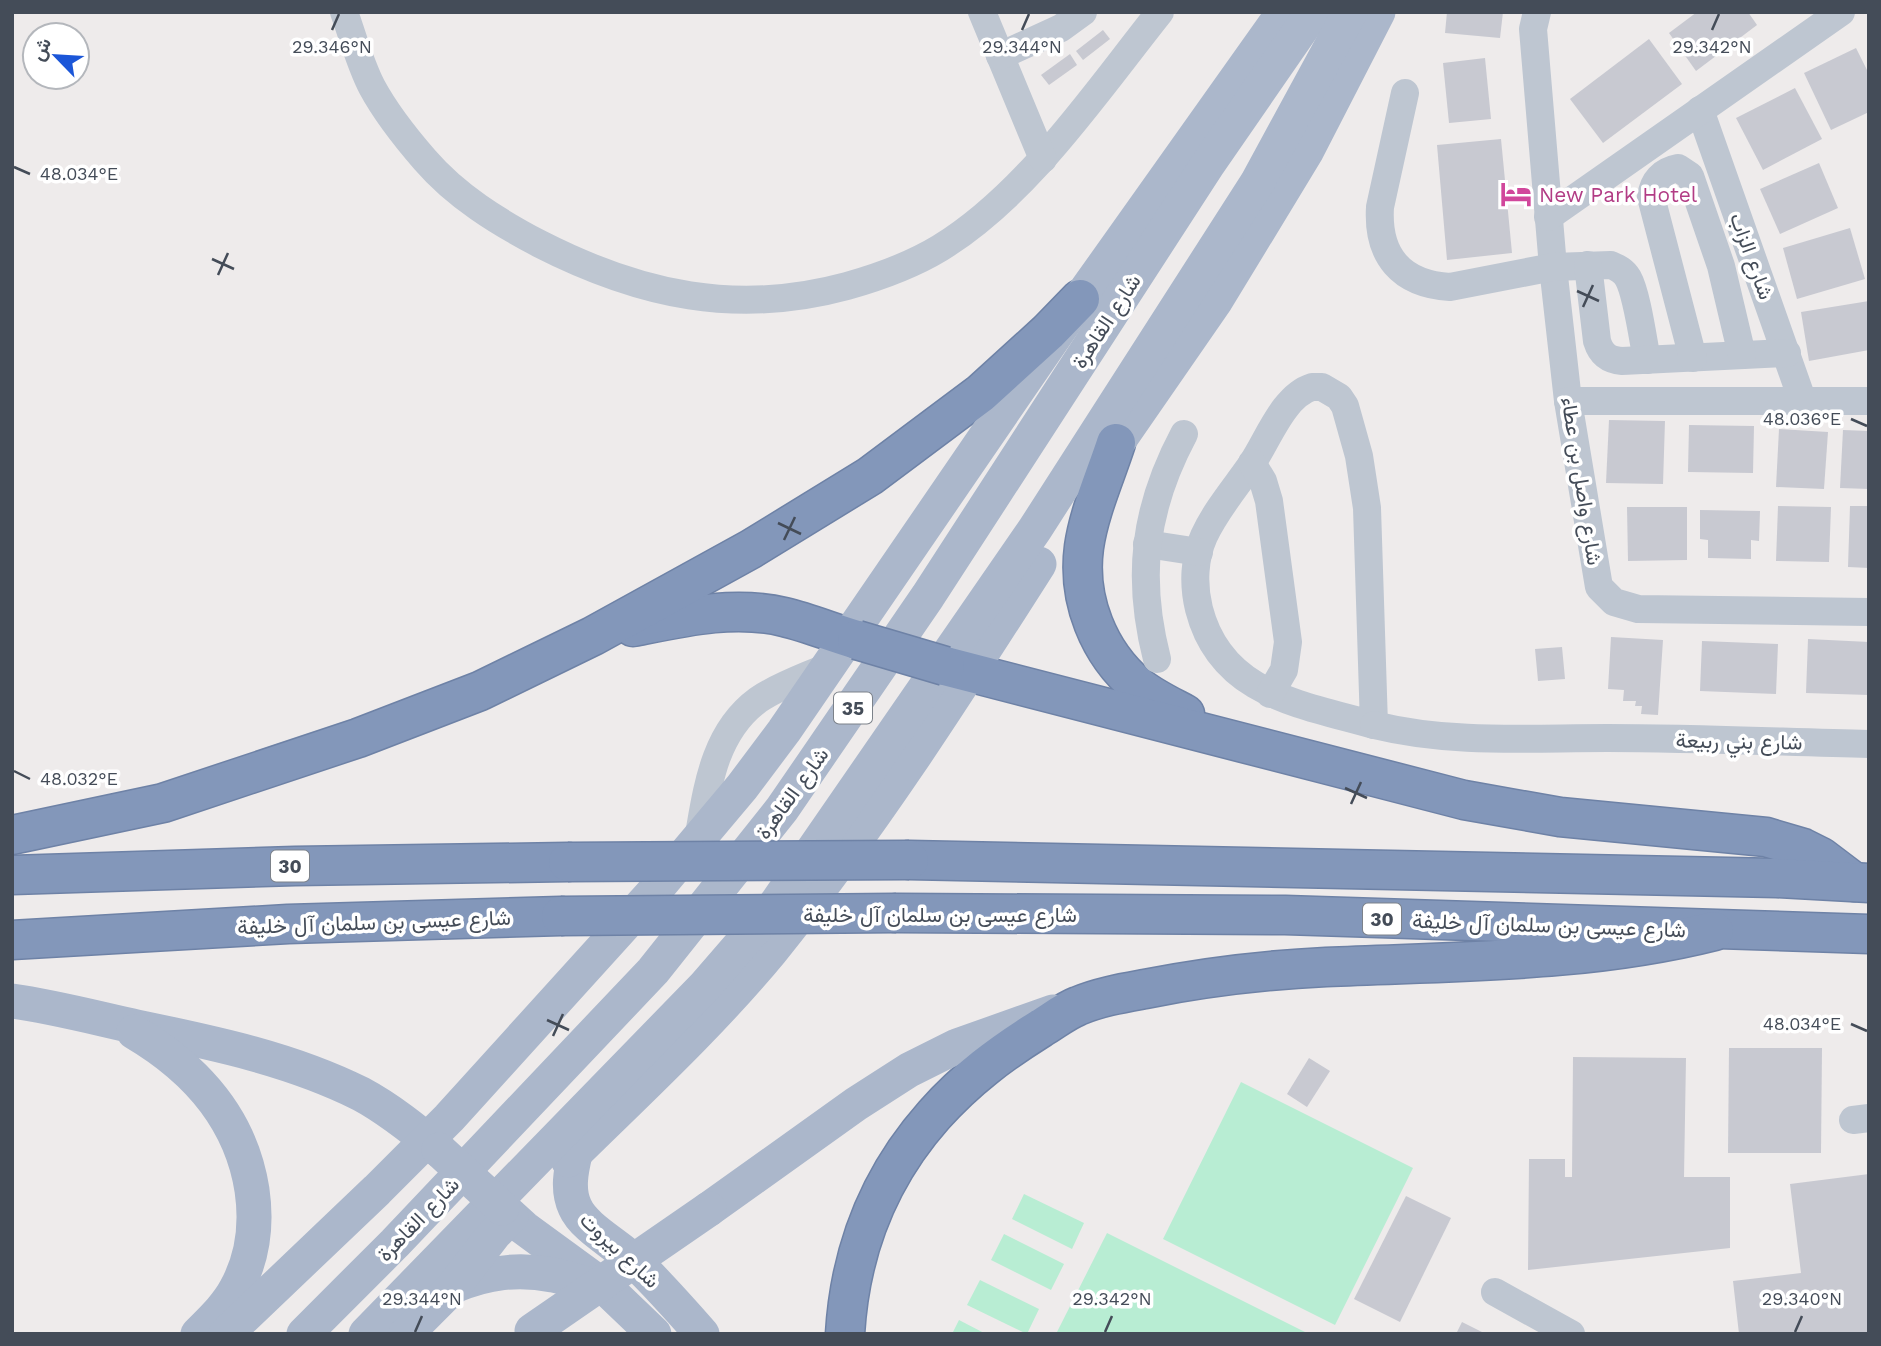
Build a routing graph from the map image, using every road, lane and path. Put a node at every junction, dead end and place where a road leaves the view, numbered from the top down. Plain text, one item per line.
1 (344, 12) edge
2 (982, 12) edge
3 (1083, 12) edge
4 (1160, 12) edge
5 (1284, 12) edge
6 (1313, 12) edge
7 (1350, 12) edge
8 (1378, 12) edge
9 (1537, 12) edge
10 (1841, 12) edge
11 (1000, 56) junction
12 (1405, 93) dead end
13 (1700, 110) junction
14 (1043, 159) junction
15 (1548, 217) junction
16 (1588, 265) junction
17 (1553, 267) junction
18 (1080, 299) junction
19 (1787, 353) junction
20 (1742, 355) junction
21 (1693, 358) junction
22 (1647, 360) junction
23 (1569, 401) junction
24 (1869, 401) edge
25 (1802, 402) junction
26 (1184, 434) dead end
27 (1116, 443) junction
28 (1252, 463) junction
29 (1147, 544) junction
30 (1199, 552) junction
31 (1869, 612) edge
32 (593, 636) junction
33 (844, 648) junction
34 (1109, 654) junction
35 (957, 670) junction
36 (1270, 694) junction
37 (1374, 725) junction
38 (1230, 739) junction
39 (1869, 744) edge
40 (12, 835) edge
41 (12, 874) edge
42 (1862, 882) edge
43 (1714, 930) junction
44 (1869, 934) edge
45 (12, 940) edge
46 (12, 1001) edge
47 (1076, 1006) junction
48 (112, 1021) junction
49 (434, 1145) junction
50 (575, 1154) junction
51 (377, 1190) junction
52 (507, 1212) junction
53 (454, 1286) junction
54 (606, 1288) junction
55 (1494, 1292) dead end
56 (530, 1332) edge
57 (198, 1334) edge
58 (226, 1334) edge
59 (258, 1334) edge
60 (304, 1334) edge
61 (366, 1334) edge
62 (406, 1334) edge
63 (654, 1334) edge
64 (702, 1334) edge
65 (845, 1334) edge
66 (1571, 1334) edge

1 - 14 street
2 - 11 street
3 - 11 street
4 - 14 street
5 - 18 main road
6 - 60 main road, شارع القاهرة / 35
7 - 61 main road, شارع القاهرة / 35
8 - 27 main road
9 - 15 street, شارع واصل بن عطاء
10 - 13 street
11 - 14 street
12 - 17 street
13 - 15 street
13 - 19 street, شارع الزاب
15 - 17 street, شارع واصل بن عطاء
16 - 17 street
16 - 22 street
16 - 22 street
17 - 23 street, شارع واصل بن عطاء
18 - 32 highway
18 - 33 main road
19 - 20 street
19 - 25 street, شارع الزاب
20 - 21 street
20 - 21 street
21 - 22 street
23 - 25 street
23 - 31 street, شارع واصل بن عطاء
24 - 25 street
26 - 29 street
27 - 34 highway
27 - 35 main road
28 - 30 street, شارع بني ربيعة
28 - 36 street
28 - 37 street, شارع بني ربيعة
29 - 30 street
29 - 34 street
30 - 36 street, شارع بني ربيعة
32 - 33 highway
32 - 40 highway
33 - 35 highway, bridge
33 - 49 main road
34 - 38 highway
35 - 38 highway
35 - 50 main road
36 - 37 street, شارع بني ربيعة
37 - 39 street, شارع بني ربيعة
38 - 42 highway
41 - 42 highway, 30, bridge
43 - 44 highway, شارع عيسى بن سلمان آل خليفة / 30
43 - 45 highway, شارع عيسى بن سلمان آل خليفة / 30, bridge
43 - 47 highway
46 - 48 main road
47 - 56 main road, bridge
47 - 65 highway
48 - 49 main road, شارع بيروت
48 - 57 main road
49 - 51 main road
49 - 52 main road, شارع بيروت, bridge
50 - 52 main road
50 - 64 main road, شارع بيروت
51 - 58 main road
51 - 59 main road
52 - 53 main road
52 - 54 main road, شارع بيروت
53 - 54 main road
53 - 62 main road
54 - 63 main road, شارع بيروت
55 - 66 street

